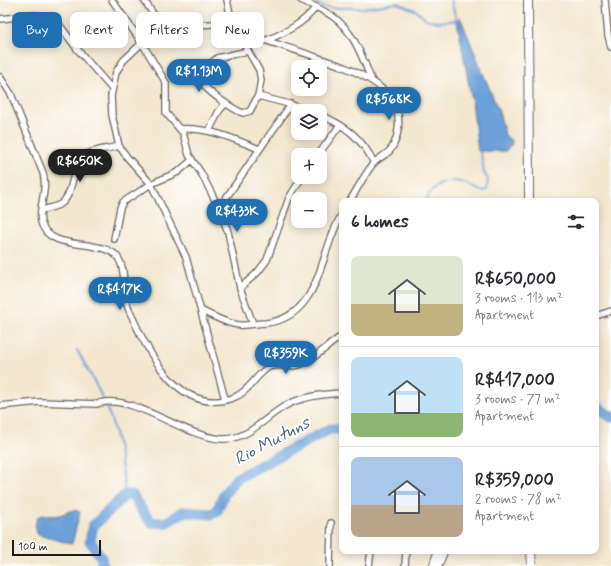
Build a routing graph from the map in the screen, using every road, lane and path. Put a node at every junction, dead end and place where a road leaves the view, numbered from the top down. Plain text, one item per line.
1 (112, 0) edge
2 (144, 0) edge
3 (227, 0) edge
4 (301, 0) edge
5 (528, 0) edge
6 (605, 0) edge
7 (316, 7) junction
8 (152, 12) edge
9 (230, 12) edge
10 (0, 20) edge
11 (136, 35) edge
12 (264, 39) edge
13 (267, 40) junction
14 (611, 47) edge
15 (138, 48) edge
16 (144, 48) edge
17 (246, 48) edge
18 (248, 52) junction
19 (0, 77) edge
20 (371, 79) junction
21 (111, 88) junction
22 (258, 96) junction
23 (225, 104) junction
24 (291, 104) joint
25 (327, 118) edge
26 (340, 125) junction
27 (180, 129) junction
28 (209, 131) junction
29 (120, 146) junction
30 (323, 148) edge
31 (259, 149) junction
32 (192, 160) junction
33 (374, 163) junction
34 (151, 184) junction
35 (298, 184) edge
36 (352, 198) edge
37 (529, 198) edge
38 (219, 208) junction
39 (42, 210) junction
40 (338, 222) edge
41 (114, 239) dead end
42 (240, 288) junction
43 (202, 311) junction
44 (611, 311) edge
45 (599, 315) edge
46 (253, 324) junction
47 (339, 338) edge
48 (339, 393) edge
49 (225, 399) junction
50 (0, 406) edge
51 (331, 523) dead end
52 (371, 554) edge
53 (406, 554) edge
54 (437, 554) edge
55 (443, 554) edge
56 (531, 554) edge
57 (330, 566) edge
58 (369, 566) edge
59 (405, 566) edge
60 (433, 566) edge
61 (438, 566) edge
62 (532, 566) edge

1 - 11 street
2 - 8 street
3 - 9 street
4 - 7 street
5 - 37 main road
6 - 14 street
7 - 13 street
7 - 20 street
10 - 21 street
12 - 13 street
13 - 20 street
15 - 21 street
16 - 27 street
17 - 18 street
18 - 22 street
18 - 23 street
19 - 39 street
20 - 33 street
21 - 29 street
22 - 23 street
22 - 24 street
23 - 28 street
24 - 31 street
25 - 26 street
26 - 30 street
26 - 33 street
27 - 28 street
27 - 32 street
28 - 31 street
29 - 34 street
29 - 39 street
31 - 38 street
32 - 34 street
32 - 38 street
33 - 36 street
34 - 41 street
34 - 43 street
35 - 42 street
38 - 42 street
39 - 49 street
40 - 46 street
42 - 46 street
43 - 46 street
43 - 49 street
44 - 45 street
47 - 49 street
48 - 50 street
51 - 57 street
52 - 58 street
53 - 59 street
54 - 60 street
55 - 61 street
56 - 62 main road

